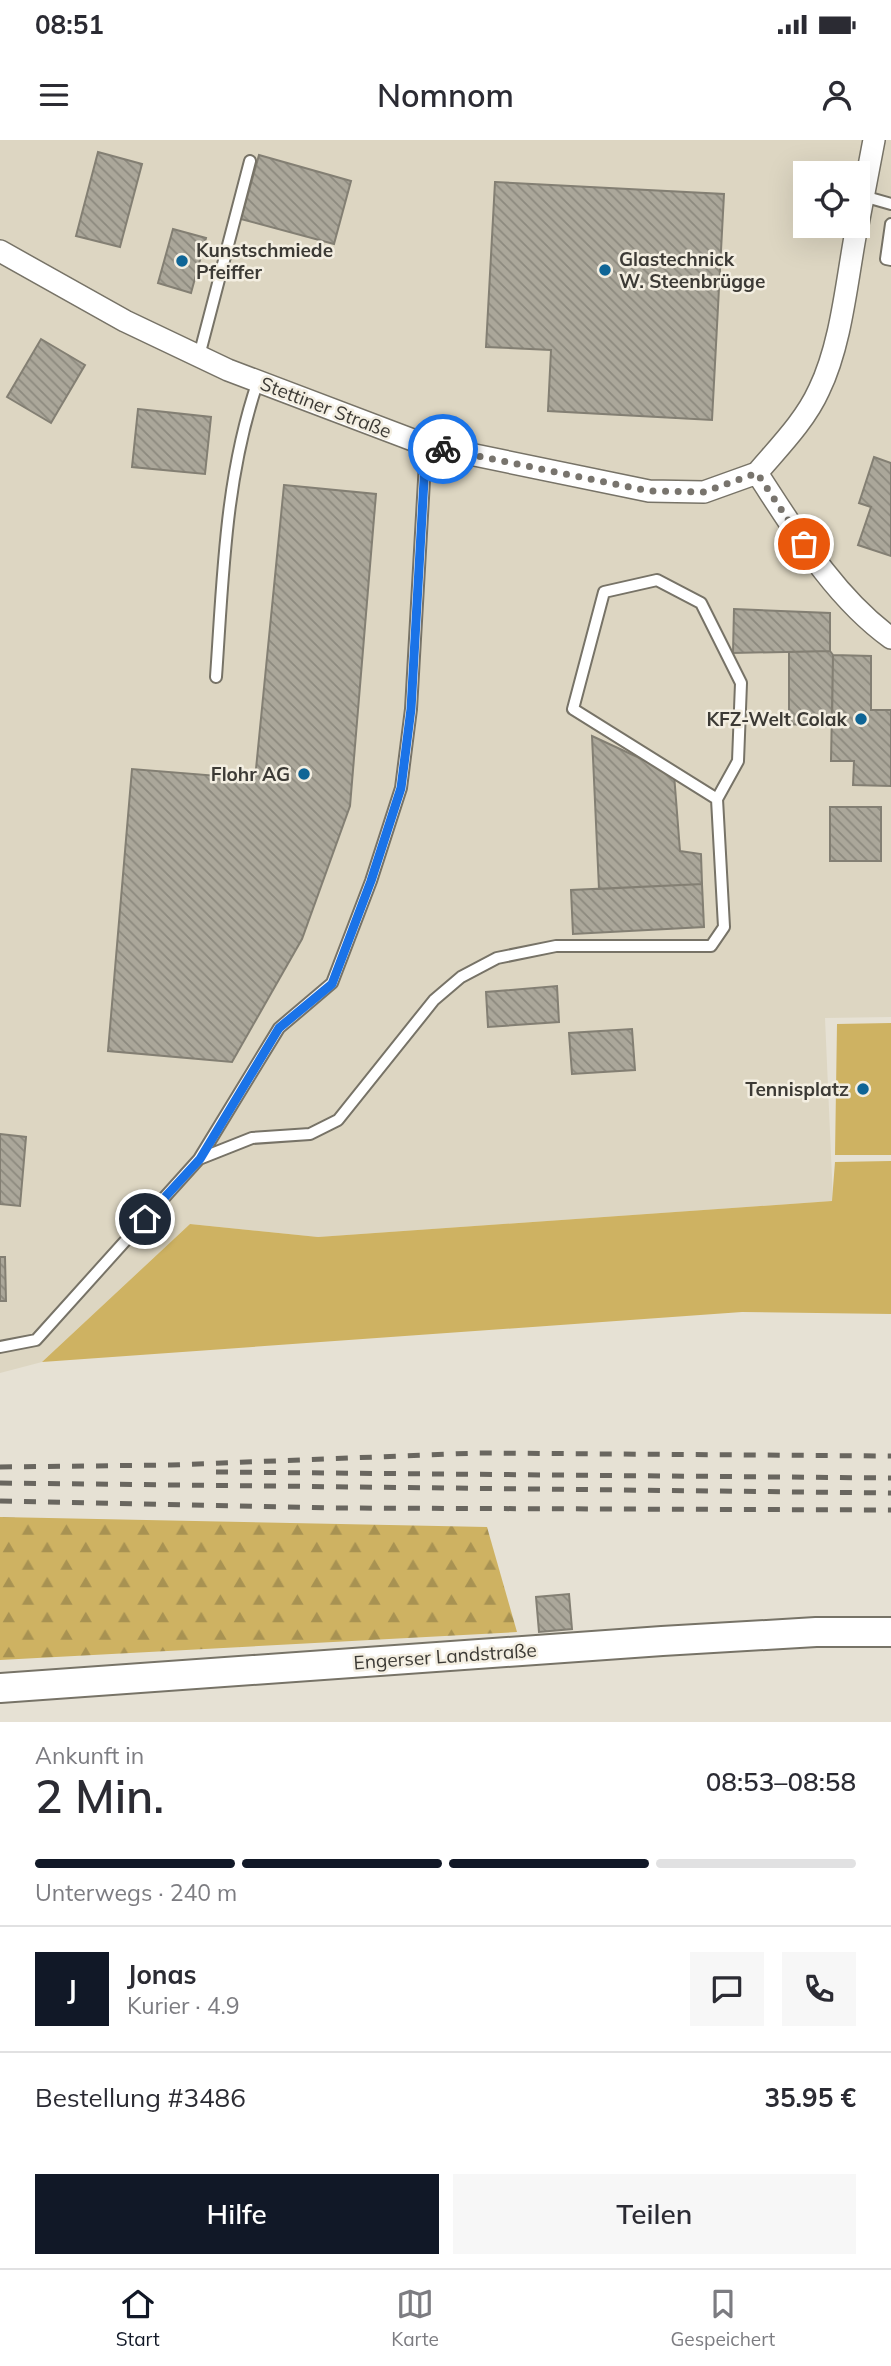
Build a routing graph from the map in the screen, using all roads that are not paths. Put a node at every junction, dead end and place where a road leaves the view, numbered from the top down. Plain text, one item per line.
1 (873, 140) edge
2 (250, 161) dead end
3 (869, 161) edge
4 (870, 198) edge
5 (891, 204) edge
6 (891, 224) edge
7 (854, 238) edge
8 (0, 251) edge
9 (891, 260) edge
10 (200, 356) junction
11 (258, 381) junction
12 (426, 445) junction
13 (757, 473) junction
14 (891, 638) edge
15 (216, 677) dead end
16 (717, 799) junction
17 (200, 1159) junction
18 (0, 1347) edge
19 (891, 1632) edge
20 (0, 1688) edge

1 - 3 street
2 - 10 lane
4 - 5 lane
6 - 9 lane
7 - 13 street
8 - 10 street, Stettiner Straße
10 - 11 street, Stettiner Straße
11 - 12 street, Stettiner Straße
11 - 15 lane
12 - 13 street, Stettiner Straße
12 - 17 lane
13 - 14 street
16 - 16 lane
16 - 17 lane
17 - 18 lane
19 - 20 main road, Engerser Landstraße

